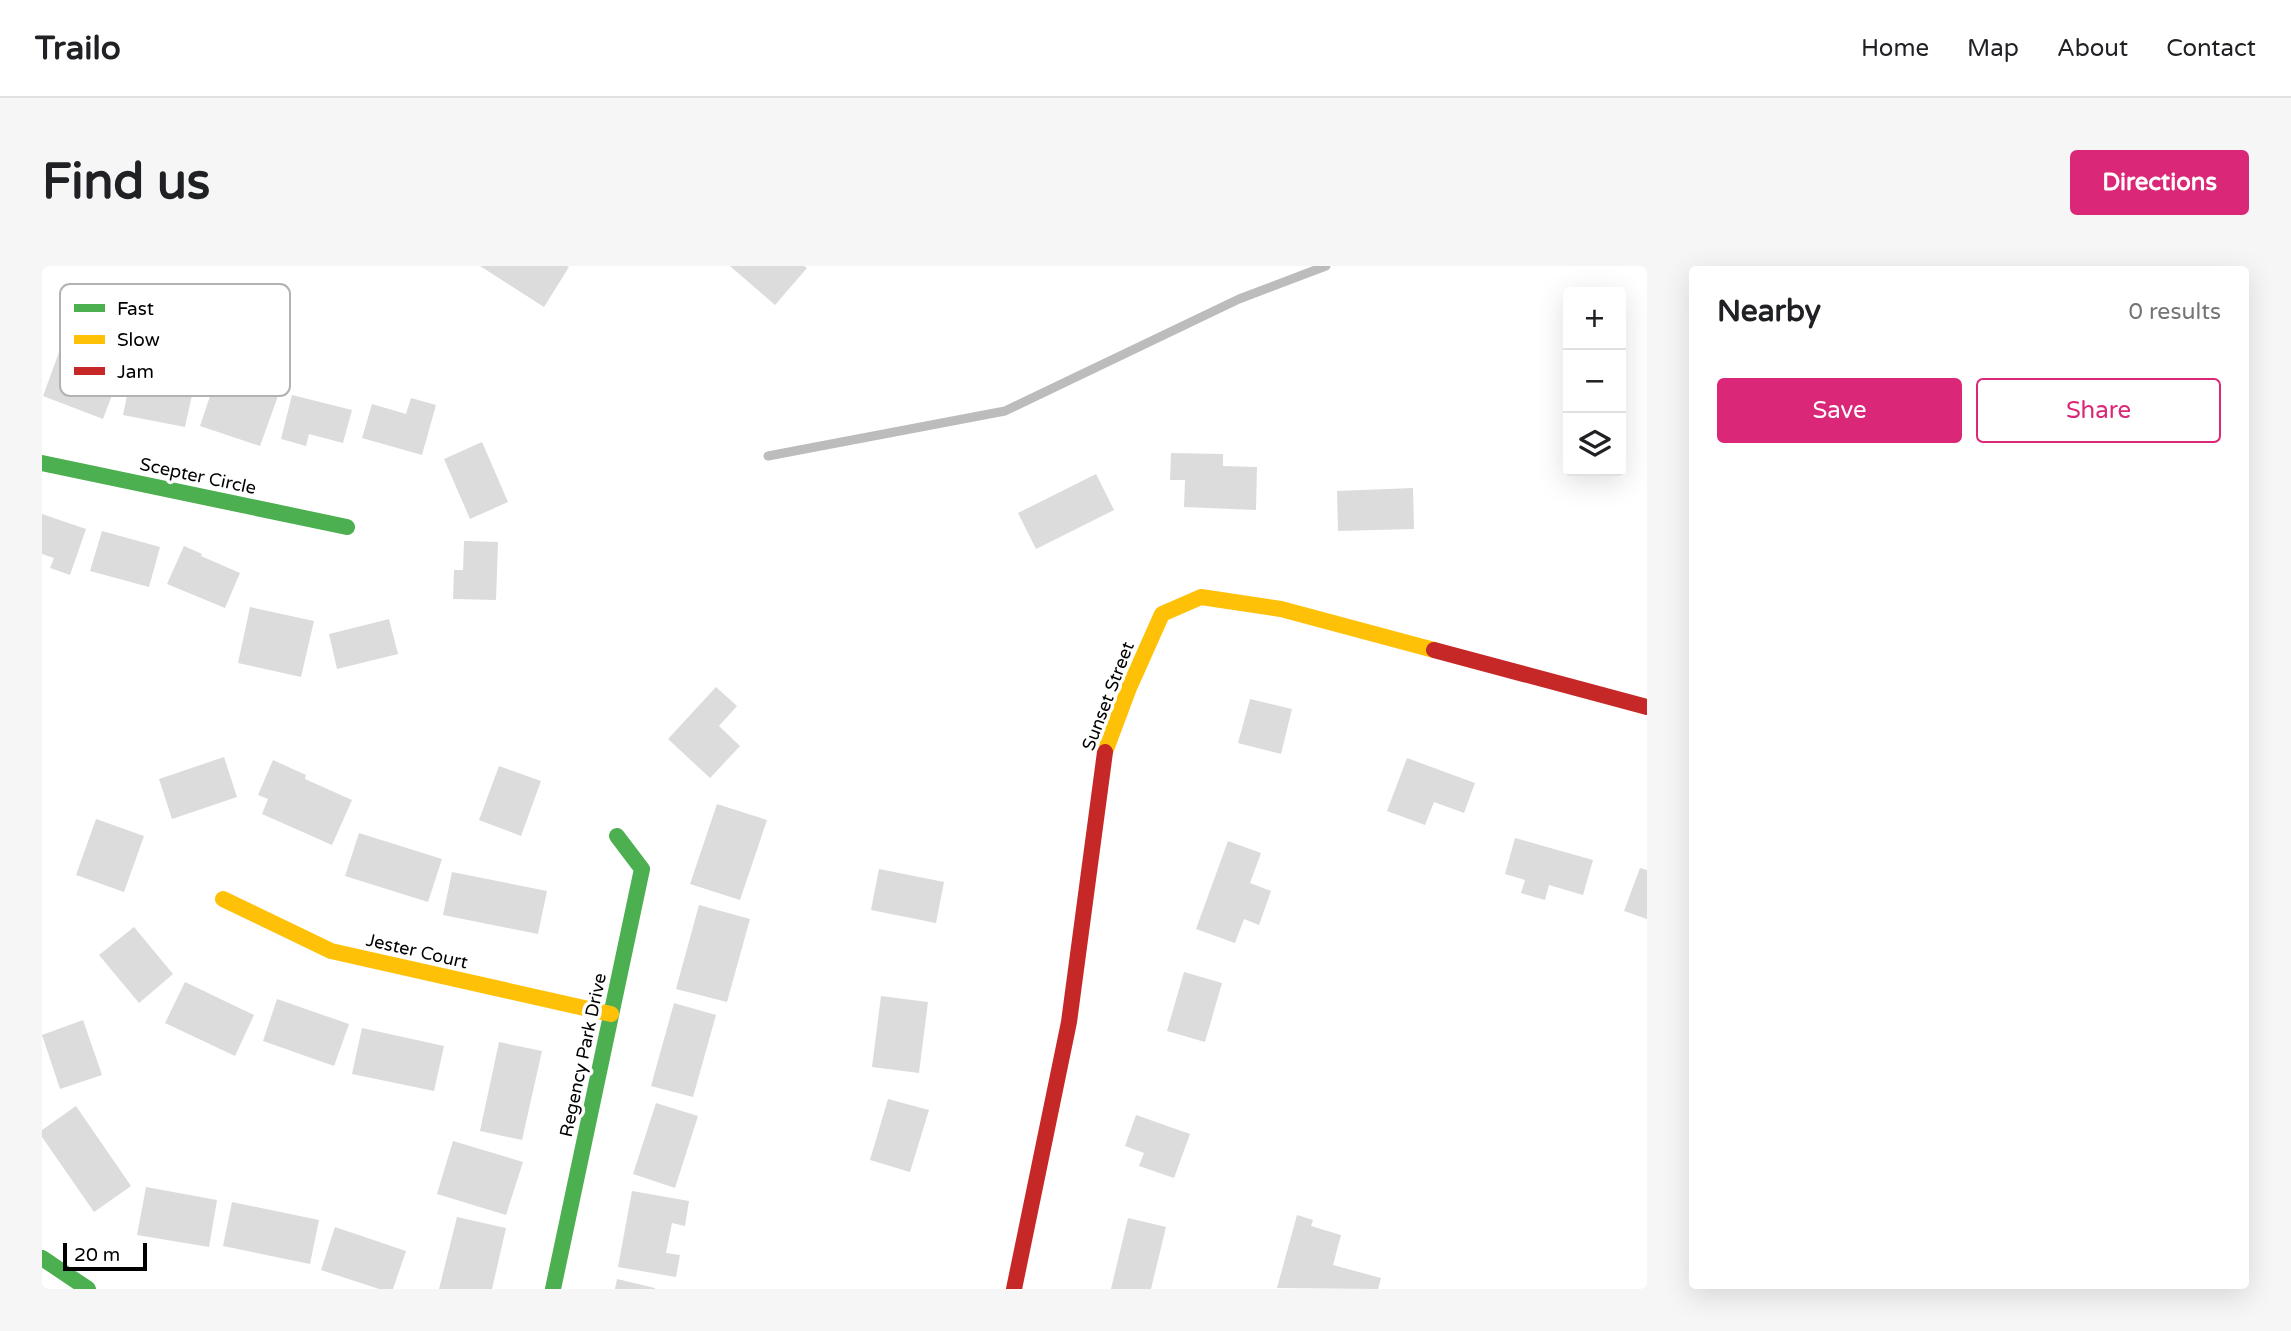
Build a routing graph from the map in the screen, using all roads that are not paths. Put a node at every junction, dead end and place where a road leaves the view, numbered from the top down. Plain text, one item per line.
1 (42, 463) edge
2 (347, 527) dead end
3 (1647, 707) edge
4 (617, 836) dead end
5 (223, 899) dead end
6 (611, 1014) junction
7 (42, 1258) edge
8 (88, 1289) edge
9 (553, 1289) edge
10 (1014, 1289) edge

1 - 2 street, Scepter Circle
3 - 10 street, Sunset Street
4 - 6 street, Regency Park Drive
5 - 6 street, Jester Court
6 - 9 street, Regency Park Drive
7 - 8 street

